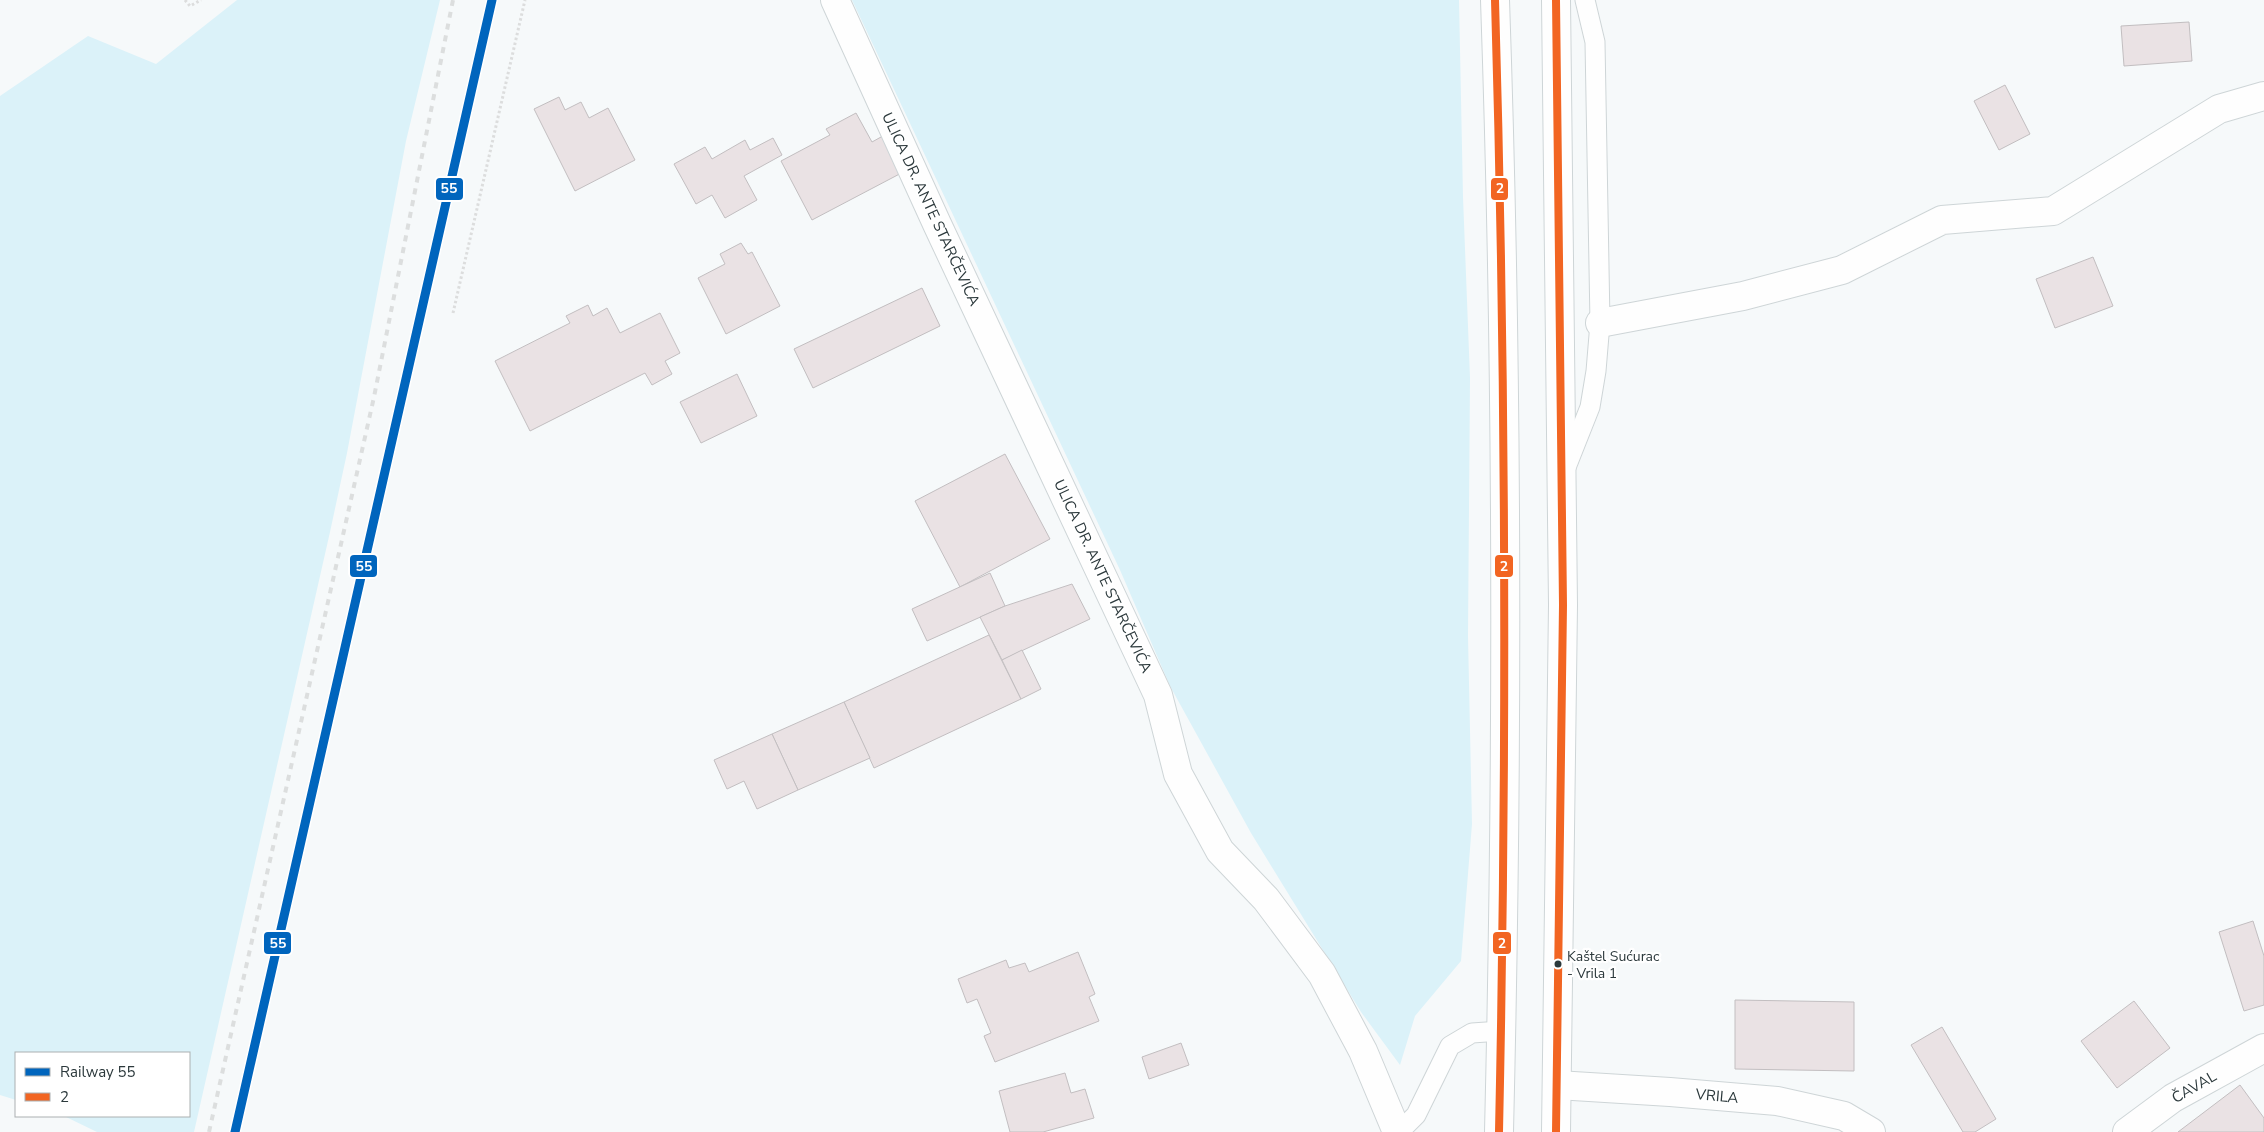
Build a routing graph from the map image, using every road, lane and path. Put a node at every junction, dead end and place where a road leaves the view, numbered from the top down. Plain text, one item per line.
1 (185, 0) edge
2 (201, 0) edge
3 (525, 0) edge
4 (835, 0) edge
5 (1495, 0) edge
6 (1556, 0) edge
7 (1585, 0) edge
8 (2264, 96) edge
9 (452, 313) dead end
10 (1600, 322) junction
11 (1562, 476) junction
12 (1501, 1031) junction
13 (2264, 1048) edge
14 (1557, 1086) junction
15 (1398, 1132) edge
16 (1499, 1132) edge
17 (1556, 1132) edge
18 (1871, 1132) edge
19 (2127, 1132) edge

1 - 2 path
3 - 9 path
4 - 15 street, ULICA DR. ANTE STARČEVIĆA
5 - 12 street
6 - 11 street
7 - 10 lane
8 - 10 street
10 - 11 lane
11 - 14 street
12 - 15 lane
12 - 16 street
13 - 19 street, ČAVAL
14 - 17 street
14 - 18 street, VRILA

